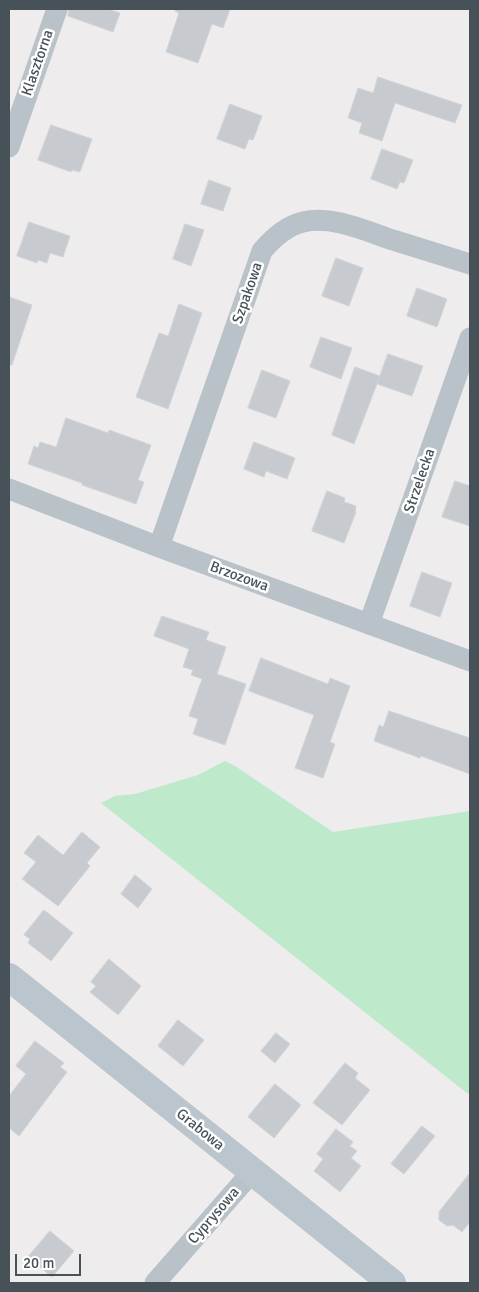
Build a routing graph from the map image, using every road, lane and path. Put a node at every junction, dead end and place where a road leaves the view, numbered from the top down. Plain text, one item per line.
1 (57, 9) edge
2 (13, 120) edge
3 (9, 146) edge
4 (470, 264) edge
5 (470, 338) edge
6 (9, 489) edge
7 (159, 547) junction
8 (369, 624) junction
9 (470, 661) edge
10 (9, 977) edge
11 (252, 1172) junction
12 (155, 1283) edge
13 (392, 1283) edge

1 - 2 street, Klasztorna
2 - 3 street, Klasztorna
4 - 7 street, Szpakowa
5 - 8 street, Strzelecka
6 - 7 street, Brzozowa
7 - 8 street, Brzozowa
8 - 9 street, Brzozowa
10 - 11 street, Grabowa
11 - 12 street, Cyprysowa
11 - 13 street, Grabowa

